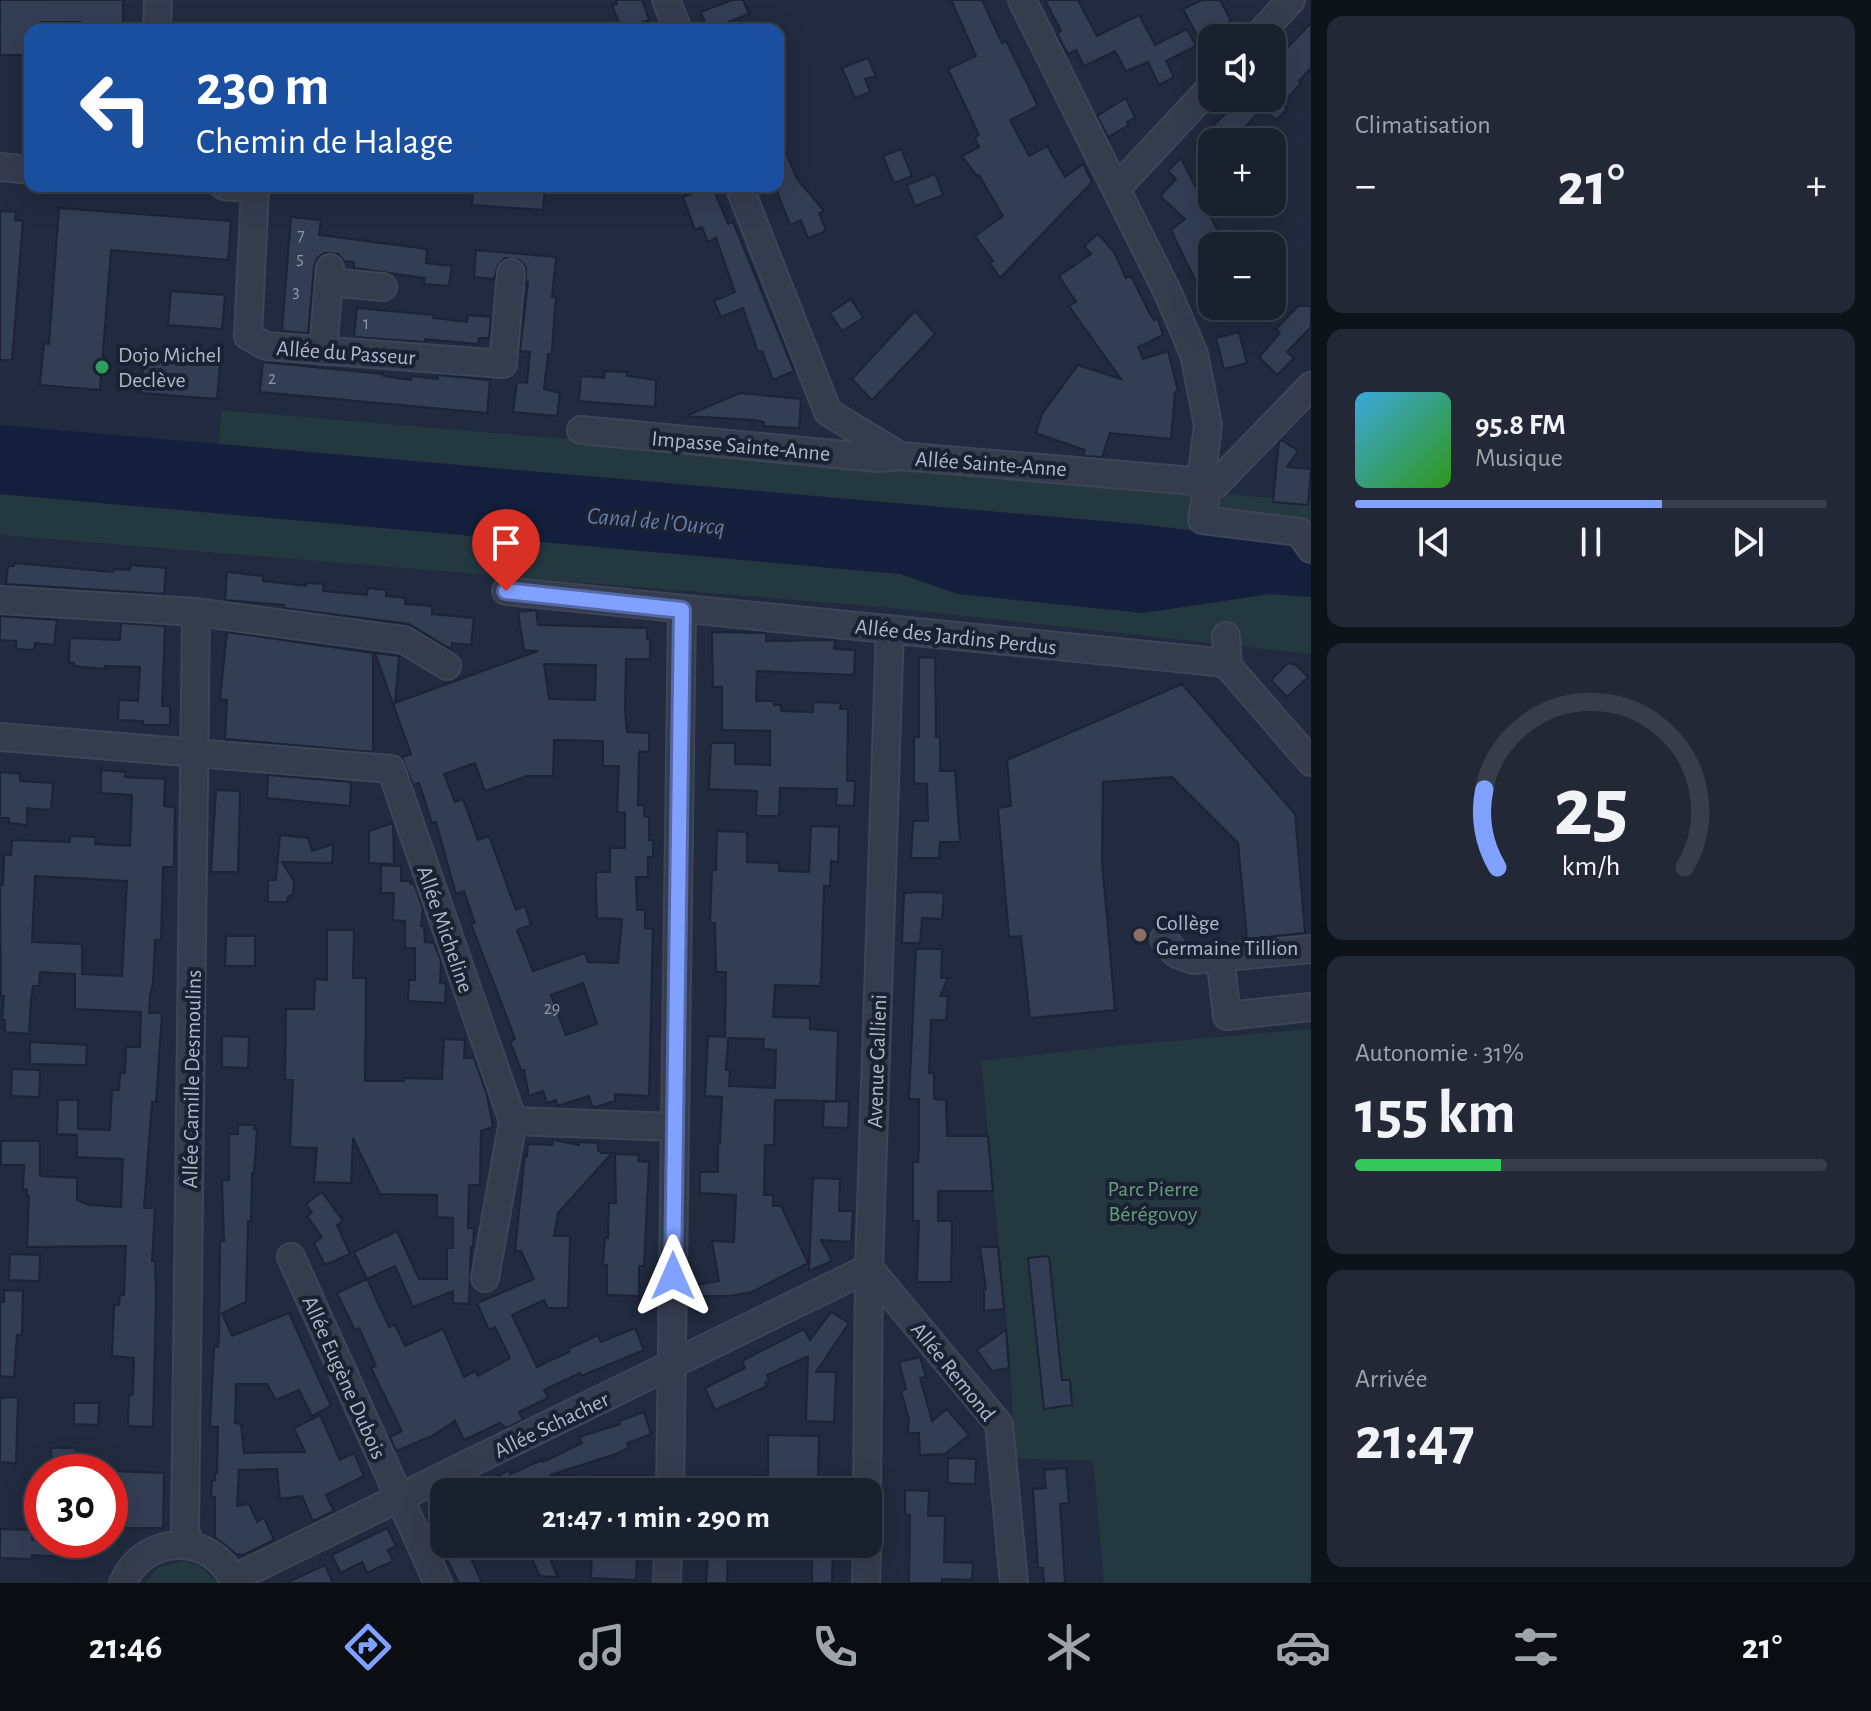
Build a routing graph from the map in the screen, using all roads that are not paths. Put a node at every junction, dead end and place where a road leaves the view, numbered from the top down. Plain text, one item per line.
1 (158, 0) edge
2 (666, 0) edge
3 (1022, 0) edge
4 (1290, 1) edge
5 (157, 24) edge
6 (676, 24) edge
7 (1269, 24) edge
8 (1198, 101) edge
9 (0, 167) edge
10 (24, 169) edge
11 (1116, 189) junction
12 (255, 192) edge
13 (741, 192) edge
14 (511, 273) dead end
15 (383, 287) dead end
16 (323, 351) junction
17 (1311, 386) edge
18 (581, 430) dead end
19 (900, 456) junction
20 (1209, 482) junction
21 (1311, 549) edge
22 (506, 591) dead end
23 (0, 600) edge
24 (682, 610) junction
25 (196, 612) junction
26 (890, 629) junction
27 (1226, 636) dead end
28 (447, 666) dead end
29 (1228, 666) junction
30 (0, 737) edge
31 (195, 753) junction
32 (1311, 762) edge
33 (1164, 939) dead end
34 (1311, 949) edge
35 (1220, 957) junction
36 (1311, 1007) edge
37 (513, 1121) junction
38 (674, 1127) junction
39 (291, 1257) dead end
40 (869, 1268) junction
41 (485, 1278) dead end
42 (673, 1365) junction
43 (670, 1478) edge
44 (867, 1478) edge
45 (400, 1498) junction
46 (189, 1545) junction
47 (668, 1558) edge
48 (867, 1558) edge
49 (233, 1581) edge
50 (123, 1583) edge
51 (438, 1583) edge
52 (667, 1583) edge
53 (866, 1583) edge
54 (1014, 1583) edge

1 - 5 street
2 - 6 street
3 - 11 street
4 - 7 street
8 - 11 street
9 - 10 street
11 - 20 street
12 - 16 street, Allée du Passeur
13 - 19 street, Allée Sainte-Anne
14 - 16 street, Allée du Passeur
15 - 16 street
17 - 20 street
18 - 19 street, Impasse Sainte-Anne
19 - 20 street, Allée Sainte-Anne
20 - 21 street
22 - 24 street, Allée des Jardins Perdus
23 - 25 street
24 - 26 street, Allée des Jardins Perdus
24 - 38 street
25 - 28 street
25 - 31 street, Allée Camille Desmoulins
26 - 29 street, Allée des Jardins Perdus
26 - 40 street, Avenue Gallieni
27 - 29 street
29 - 32 street
30 - 31 street
31 - 37 street, Allée Micheline
31 - 46 street, Allée Camille Desmoulins
33 - 35 street
34 - 35 street
35 - 36 street
37 - 38 street
37 - 41 street
38 - 42 street
39 - 45 street, Allée Eugène Dubois
40 - 42 street, Allée Schacher
40 - 44 street, Avenue Gallieni
40 - 54 street, Allée Remond
42 - 43 street
42 - 45 street, Allée Schacher
45 - 49 street, Allée Schacher
45 - 51 street, Allée Eugène Dubois
46 - 49 street
46 - 50 street
47 - 52 street
48 - 53 street

